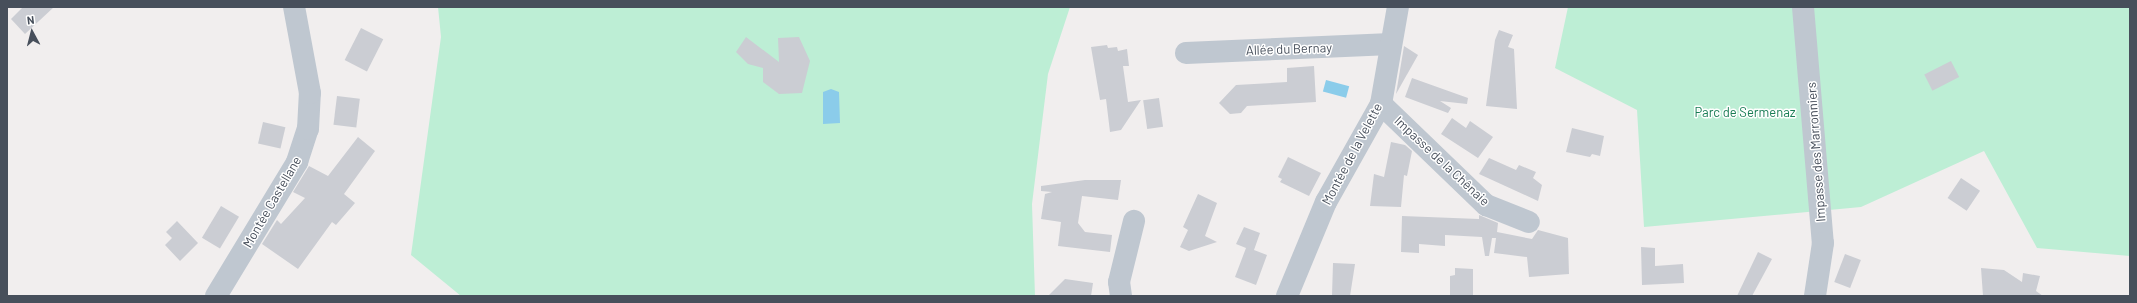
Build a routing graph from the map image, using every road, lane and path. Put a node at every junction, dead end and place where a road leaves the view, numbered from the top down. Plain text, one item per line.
1 (294, 7) edge
2 (1398, 7) edge
3 (1803, 7) edge
4 (1392, 44) junction
5 (1186, 53) dead end
6 (1380, 104) junction
7 (1134, 221) dead end
8 (1529, 222) dead end
9 (216, 296) edge
10 (1121, 296) edge
11 (1288, 296) edge
12 (1814, 296) edge

1 - 9 street, Montée Castellane
2 - 4 street, Montée de la Velette
3 - 12 street, Impasse des Marronniers
4 - 5 street, Allée du Bernay
4 - 6 street, Montée de la Velette
6 - 8 street, Impasse de la Chênaie
6 - 11 street, Montée de la Velette
7 - 10 street

